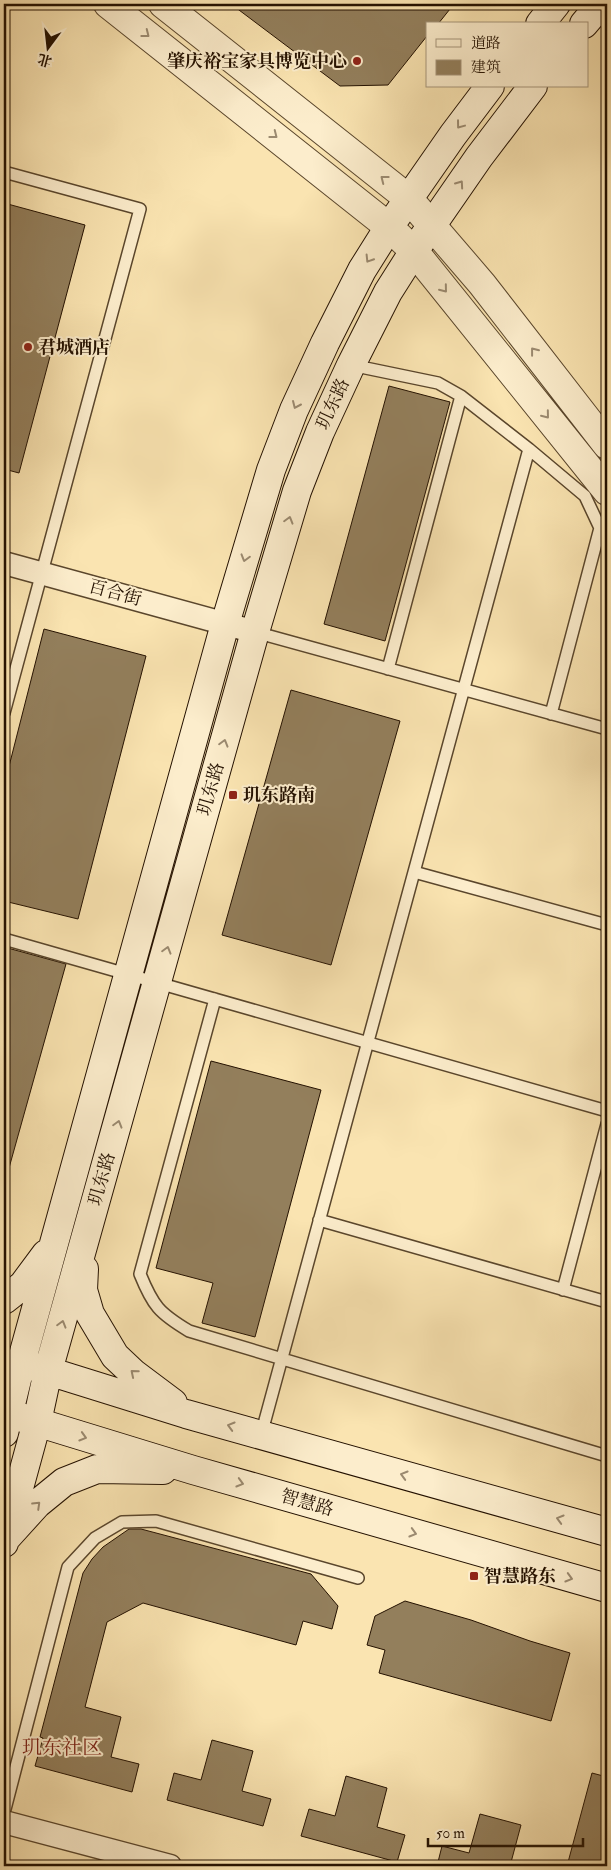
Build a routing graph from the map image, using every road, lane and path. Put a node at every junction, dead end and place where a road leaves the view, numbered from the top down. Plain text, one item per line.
1 (108, 4) edge
2 (163, 4) edge
3 (556, 4) edge
4 (601, 4) edge
5 (542, 22) edge
6 (586, 22) edge
7 (488, 88) edge
8 (531, 88) edge
9 (4, 172) edge
10 (408, 199) junction
11 (432, 224) junction
12 (389, 227) junction
13 (414, 251) junction
14 (351, 365) junction
15 (461, 396) junction
16 (607, 445) edge
17 (529, 449) junction
18 (607, 491) edge
19 (4, 563) edge
20 (42, 573) junction
21 (226, 624) junction
22 (255, 632) junction
23 (388, 669) junction
24 (464, 690) junction
25 (4, 714) edge
26 (551, 714) junction
27 (607, 729) edge
28 (414, 872) junction
29 (607, 925) edge
30 (4, 939) edge
31 (129, 974) junction
32 (157, 983) junction
33 (215, 999) junction
34 (367, 1043) junction
35 (607, 1112) edge
36 (607, 1124) edge
37 (319, 1220) junction
38 (86, 1238) junction
39 (54, 1243) junction
40 (563, 1290) junction
41 (4, 1300) edge
42 (607, 1302) edge
43 (281, 1358) junction
44 (12, 1360) edge
45 (48, 1371) junction
46 (186, 1414) junction
47 (5, 1420) edge
48 (37, 1422) junction
49 (261, 1435) junction
50 (607, 1456) edge
51 (193, 1470) junction
52 (607, 1532) edge
53 (4, 1542) edge
54 (358, 1578) dead end
55 (607, 1588) edge
56 (4, 1813) edge
57 (4, 1822) edge
58 (170, 1866) edge

1 -> 12 main road
10 -> 2 main road
3 - 5 main road
4 - 6 main road
7 -> 10 main road, 玑东路
11 -> 8 main road, 玑东路
9 - 20 lane
10 - 11 main road
10 - 12 main road, 玑东路
11 - 13 main road, 玑东路
16 -> 11 main road
12 - 13 main road
12 -> 21 main road, 玑东路
13 - 14 main road, 玑东路
13 -> 18 main road
14 - 15 lane
22 -> 14 main road, 玑东路
15 - 17 lane
15 - 23 lane
17 - 24 lane
17 - 26 lane
19 - 20 street, 百合街
20 - 21 street, 百合街
20 - 25 lane
21 - 22 street, 百合街
21 - 31 main road, 玑东路
22 - 23 lane
32 -> 22 main road, 玑东路
23 - 24 lane
24 - 26 lane
24 - 28 lane
26 - 27 lane
28 - 29 lane
28 - 34 lane
30 - 31 lane
31 - 32 lane
31 - 39 main road, 玑东路
32 - 33 lane
38 -> 32 main road, 玑东路
33 - 34 lane
33 - 43 lane
34 - 35 lane
34 - 37 lane
36 - 40 lane
37 - 40 lane
37 - 43 lane
45 -> 38 main road, 玑东路
46 -> 38 main road
39 - 41 main road
39 - 44 main road, 玑东路
40 - 42 lane
43 - 49 lane
43 - 50 lane
44 - 45 main road
44 - 47 main road, 玑东路
45 - 46 main road
45 - 48 main road, 玑东路
49 -> 46 main road
47 - 48 main road, 智慧路
48 -> 51 main road, 智慧路
48 - 53 main road, 玑东路
52 -> 49 main road
53 -> 51 main road
51 -> 55 main road, 智慧路
54 - 56 lane
57 - 58 street

